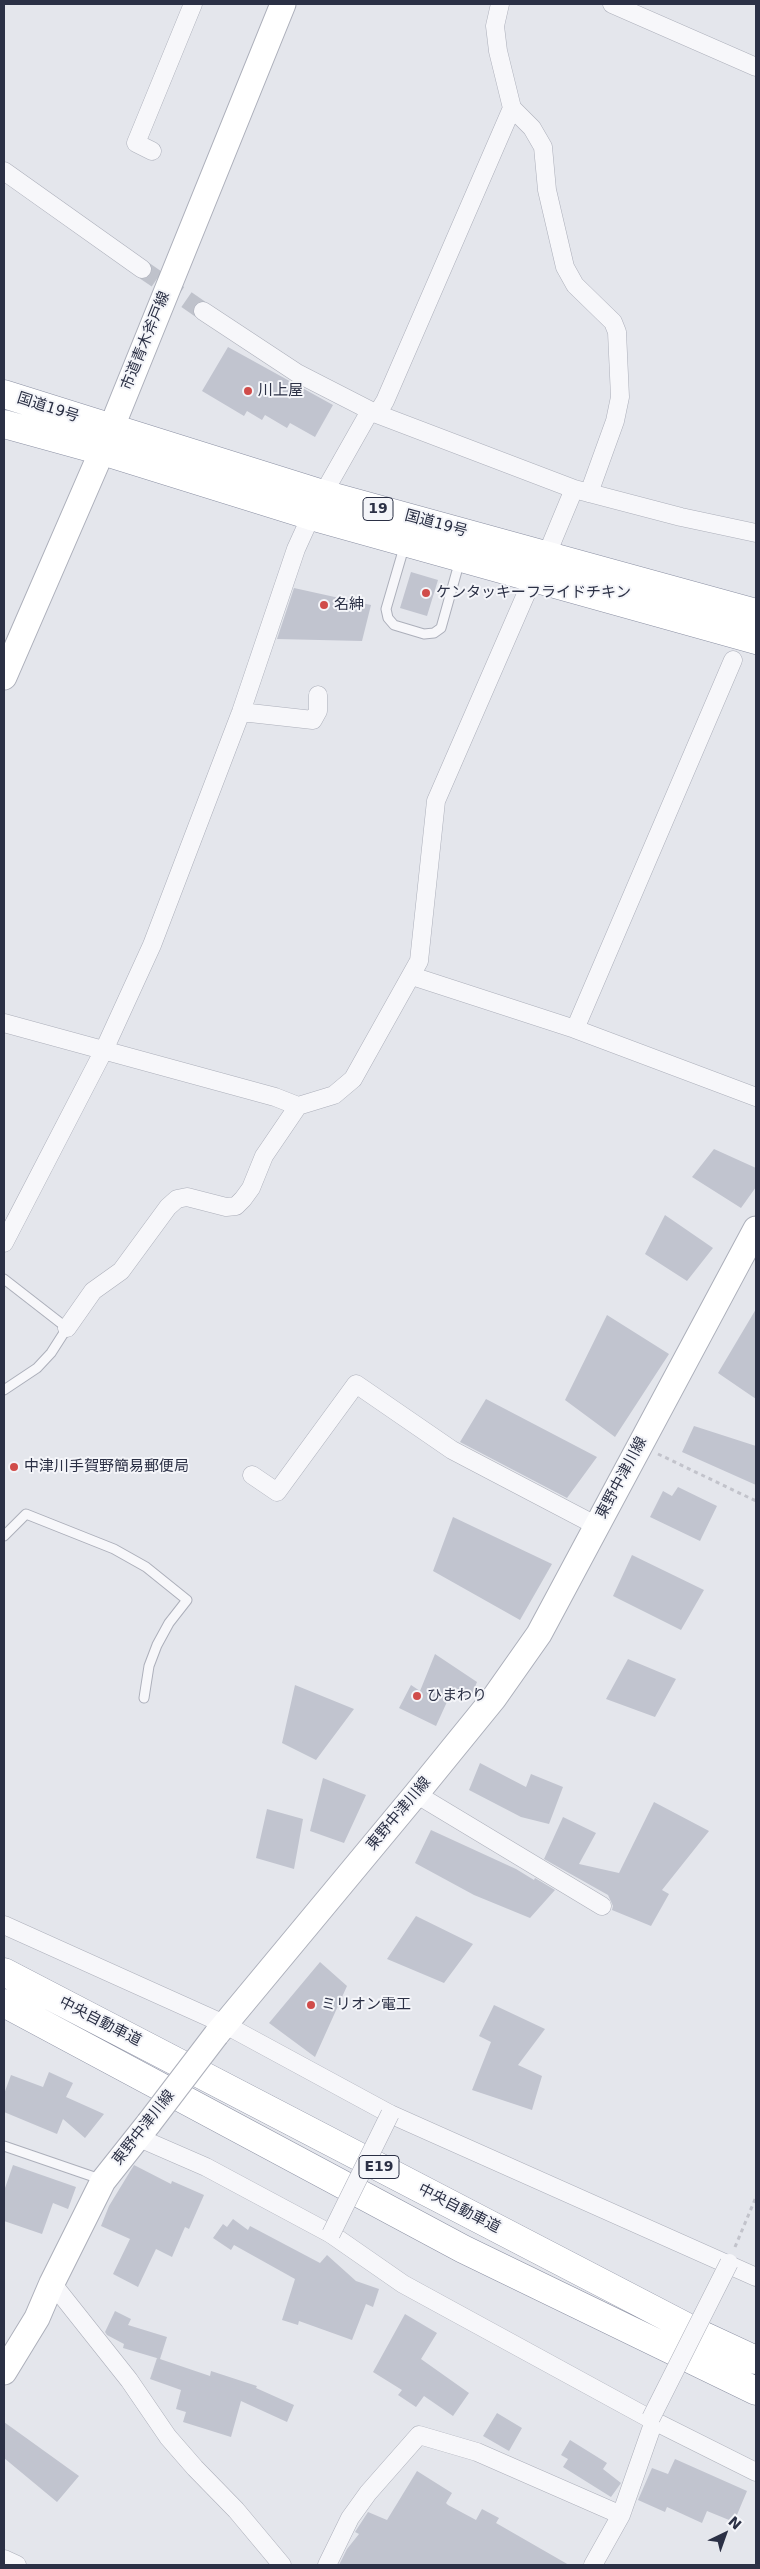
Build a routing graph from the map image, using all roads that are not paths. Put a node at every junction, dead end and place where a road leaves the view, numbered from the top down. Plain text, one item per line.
1 (193, 4) edge
2 (283, 4) edge
3 (500, 4) edge
4 (612, 4) edge
5 (649, 11) edge
6 (756, 67) edge
7 (512, 108) junction
8 (152, 152) dead end
9 (4, 171) edge
10 (142, 269) tunnel mouth
11 (203, 311) tunnel mouth
12 (4, 394) edge
13 (374, 412) junction
14 (4, 424) edge
15 (106, 440) junction
16 (581, 491) junction
17 (317, 505) junction
18 (756, 533) edge
19 (405, 542) junction
20 (547, 554) junction
21 (461, 557) junction
22 (533, 578) junction
23 (756, 613) edge
24 (756, 640) edge
25 (733, 660) dead end
26 (4, 677) edge
27 (318, 695) dead end
28 (241, 712) junction
29 (412, 976) junction
30 (4, 1023) edge
31 (575, 1029) junction
32 (104, 1050) junction
33 (756, 1097) edge
34 (298, 1106) junction
35 (756, 1229) edge
36 (4, 1242) edge
37 (749, 1260) edge
38 (4, 1278) edge
39 (67, 1328) junction
40 (4, 1390) edge
41 (252, 1475) dead end
42 (597, 1526) junction
43 (4, 1536) edge
44 (144, 1698) dead end
45 (416, 1794) junction
46 (602, 1906) dead end
47 (4, 1925) edge
48 (4, 1972) edge
49 (4, 2003) edge
50 (220, 2029) junction
51 (390, 2114) junction
52 (143, 2130) junction
53 (4, 2146) edge
54 (103, 2181) junction
55 (330, 2234) junction
56 (728, 2263) junction
57 (756, 2277) edge
58 (52, 2283) junction
59 (756, 2360) edge
60 (4, 2372) edge
61 (756, 2390) edge
62 (653, 2419) junction
63 (756, 2472) edge
64 (621, 2515) junction
65 (4, 2559) edge
66 (17, 2565) edge
67 (282, 2565) edge
68 (327, 2565) edge
69 (593, 2565) edge

1 - 8 street
2 - 15 main road, 市道青木斧戸線
3 - 7 street
4 - 5 street
5 - 6 street
7 - 13 street
7 - 16 street
9 - 10 street
11 - 13 street
12 - 15 highway, 国道19号 / 19
13 - 16 street
13 - 17 street
14 - 15 highway, 国道19号 / 19
15 - 17 highway, 国道19号 / 19
15 - 26 main road, 市道青木斧戸線
16 - 18 street
16 - 20 street
17 - 19 highway, 国道19号 / 19
17 - 20 highway, 国道19号 / 19
17 - 28 street
19 - 21 highway, 国道19号 / 19
19 - 21 lane
20 - 23 highway, 国道19号 / 19
21 - 22 highway, 国道19号 / 19
22 - 24 highway, 国道19号 / 19
22 - 29 street
25 - 31 street
27 - 28 street
28 - 32 street
29 - 31 street
29 - 34 street
30 - 32 street
31 - 33 street
32 - 34 street
32 - 36 street
34 - 39 street
35 - 37 main road, 東野中津川線
37 - 42 main road, 東野中津川線
38 - 39 lane
39 - 40 lane
41 - 42 street
42 - 45 main road, 東野中津川線
43 - 44 lane
45 - 46 street
45 - 50 main road, 東野中津川線
47 - 50 street
48 - 59 highway, 中央自動車道 / E19
49 - 61 highway, 中央自動車道 / E19
50 - 51 street
50 - 52 main road, 東野中津川線, bridge
51 - 55 street, bridge
51 - 56 street
52 - 54 main road, 東野中津川線
52 - 55 street
53 - 54 lane
54 - 58 main road, 東野中津川線
55 - 62 street
56 - 57 street
56 - 62 street, bridge
58 - 60 main road, 東野中津川線
58 - 67 street
62 - 63 street
62 - 64 street
64 - 68 street
64 - 69 street
65 - 66 street

